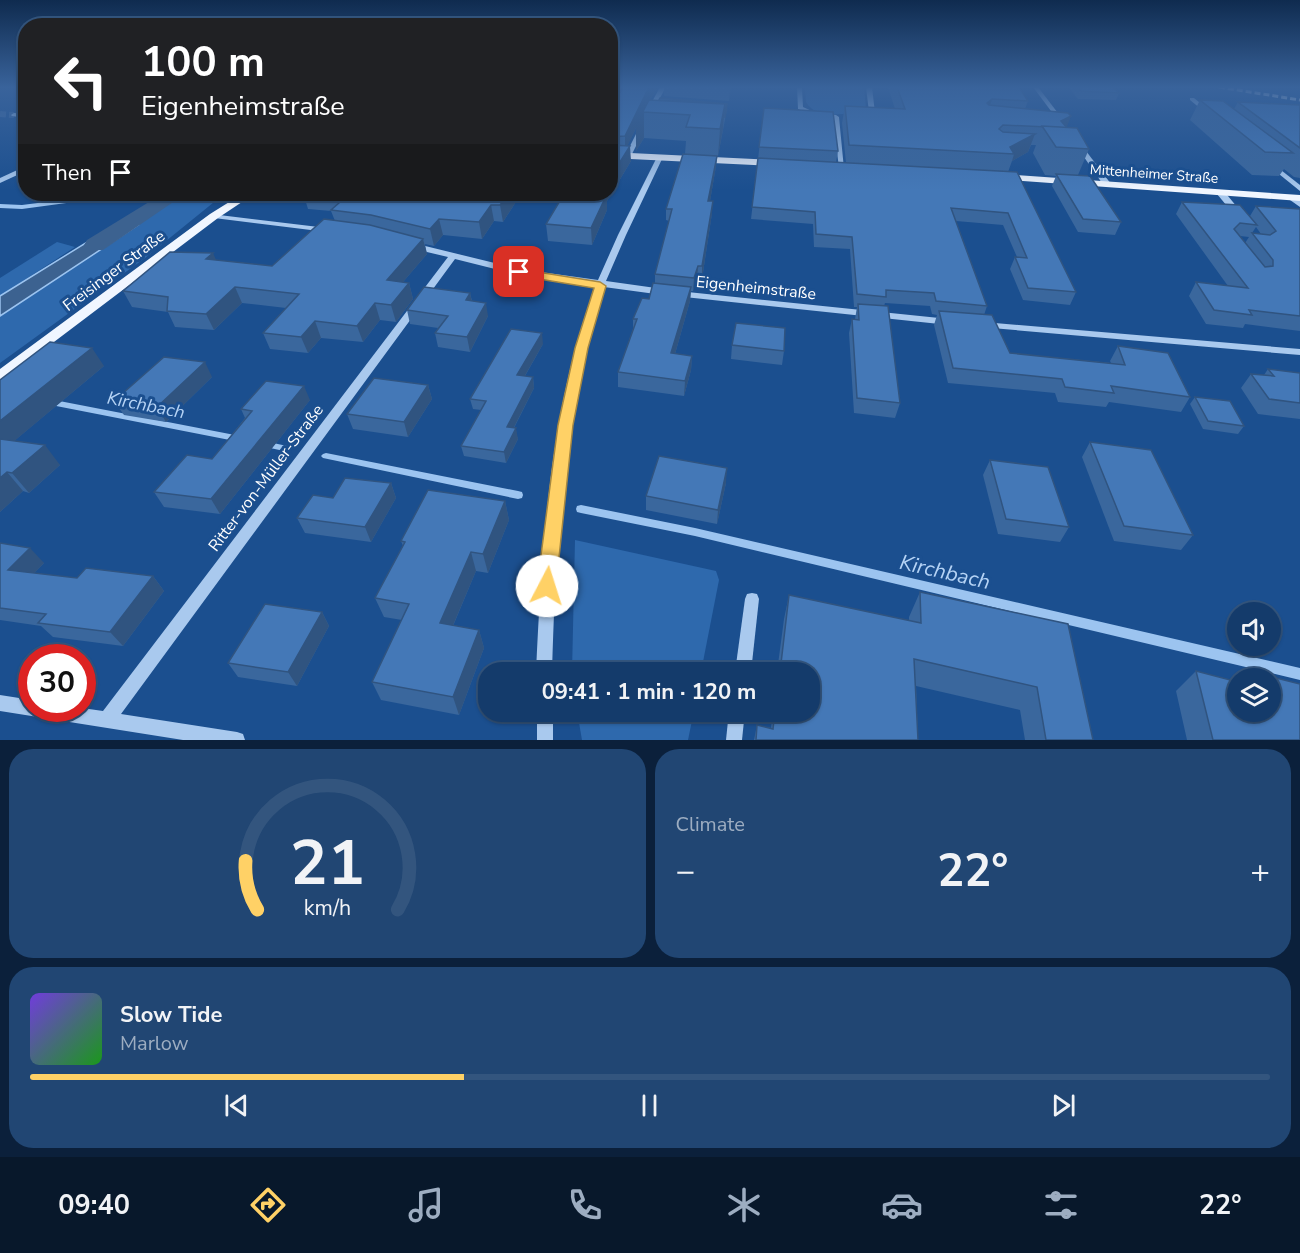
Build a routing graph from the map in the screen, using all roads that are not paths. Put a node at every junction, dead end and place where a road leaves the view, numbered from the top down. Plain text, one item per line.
1 (648, 122) edge
2 (837, 122) edge
3 (1062, 122) edge
4 (1053, 123) edge
5 (1064, 124) junction
6 (1073, 152) edge
7 (1084, 152) junction
8 (618, 155) edge
9 (628, 156) junction
10 (660, 157) junction
11 (1267, 161) edge
12 (792, 165) edge
13 (842, 168) edge
14 (18, 172) edge
15 (989, 177) edge
16 (0, 181) edge
17 (1107, 184) junction
18 (1220, 192) junction
19 (1298, 197) edge
20 (226, 201) edge
21 (238, 201) edge
22 (214, 216) junction
23 (1248, 226) edge
24 (342, 231) edge
25 (403, 243) edge
26 (452, 257) junction
27 (600, 286) junction
28 (961, 323) edge
29 (973, 324) edge
30 (1300, 352) edge
31 (0, 376) edge
32 (753, 599) dead end
33 (544, 662) edge
34 (744, 662) edge
35 (0, 704) edge
36 (18, 706) edge
37 (96, 717) edge
38 (107, 719) junction
39 (545, 722) edge
40 (736, 722) edge
41 (237, 740) edge
42 (545, 740) edge
43 (734, 740) edge

1 - 9 street
2 - 13 street
3 - 5 street
4 - 5 street
5 - 7 street
6 - 7 street
7 - 17 street
8 - 9 main road
9 - 10 main road
10 - 12 main road
10 - 27 street
11 - 19 street, Mittenheimer Straße
14 - 16 street
15 - 17 main road, Mittenheimer Straße
17 - 18 main road, Mittenheimer Straße
18 - 19 main road, Mittenheimer Straße
18 - 23 street
20 - 22 main road
21 - 22 main road, Freisinger Straße
22 - 24 street
22 - 31 main road, Freisinger Straße
25 - 26 street, Eigenheimstraße
26 - 27 street, Eigenheimstraße
26 - 38 street, Ritter-von-Müller-Straße
27 - 28 street, Eigenheimstraße
27 - 33 street
29 - 30 street
32 - 34 street
35 - 36 street
37 - 38 street
38 - 41 street
39 - 42 street
40 - 43 street

